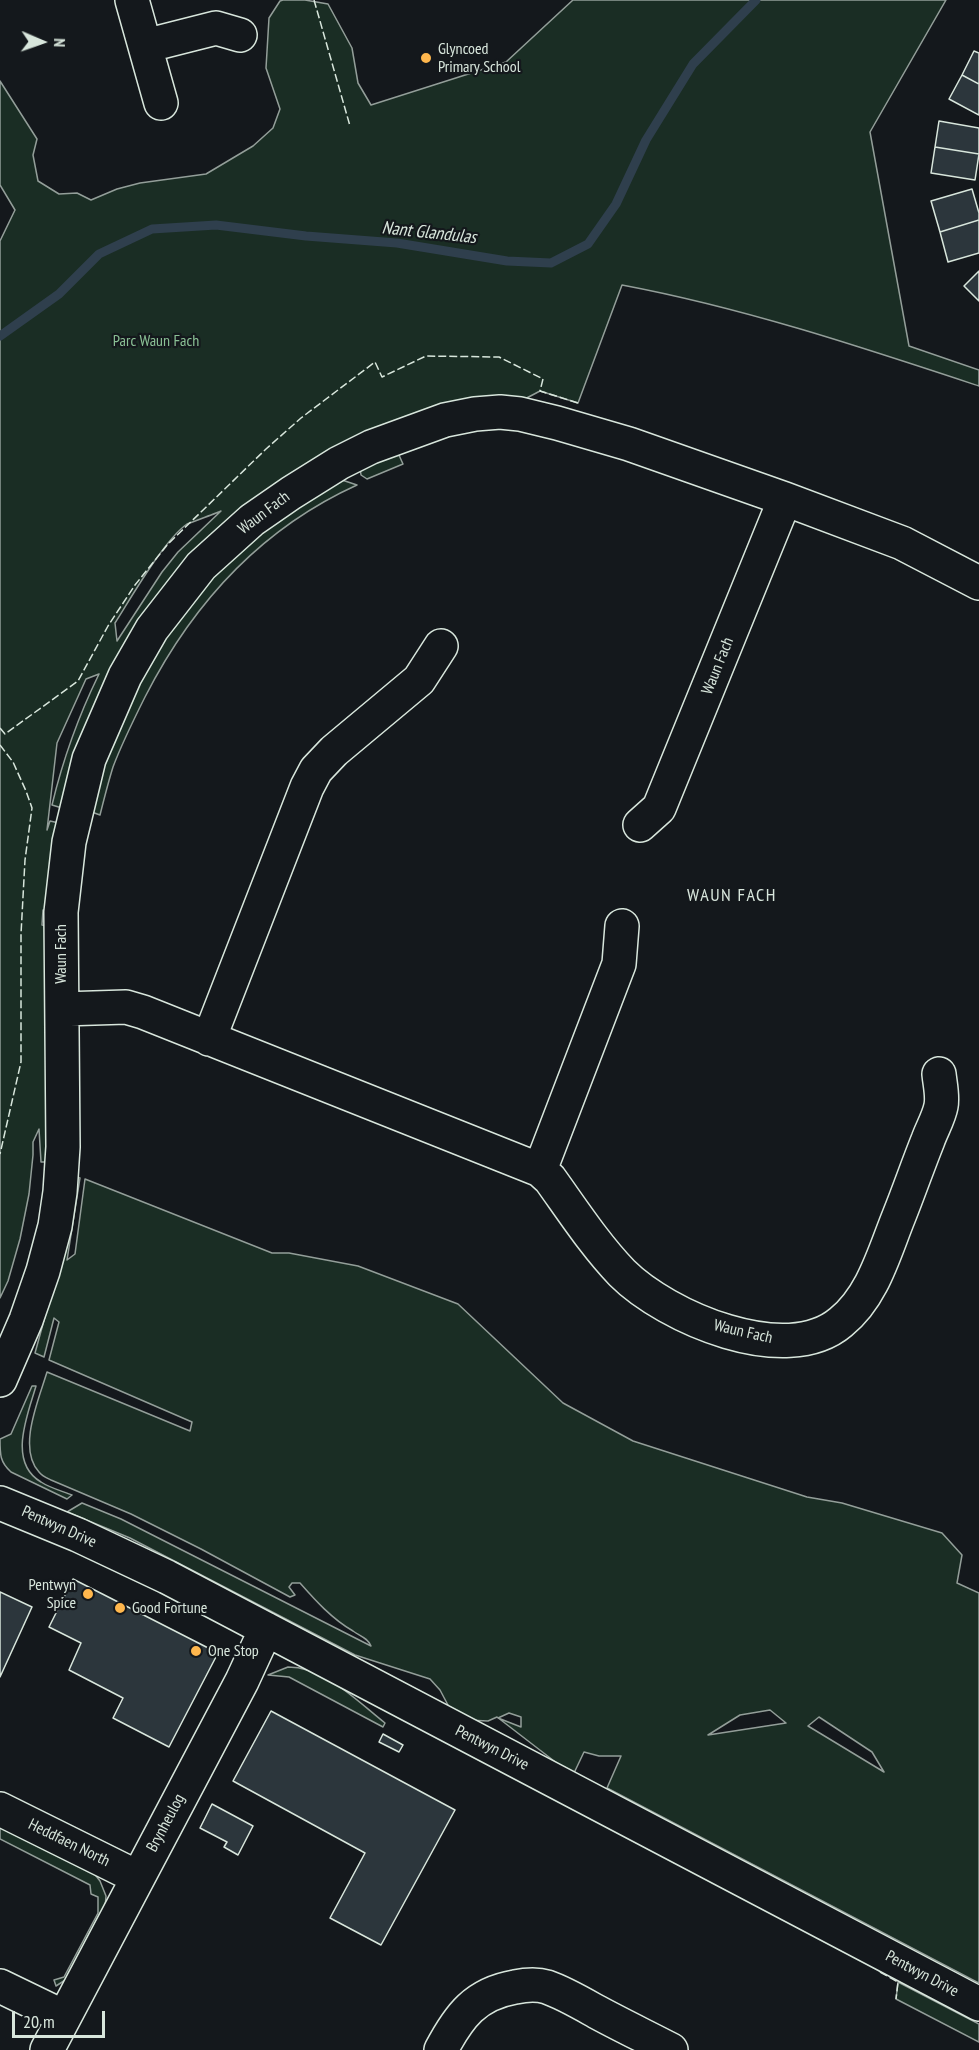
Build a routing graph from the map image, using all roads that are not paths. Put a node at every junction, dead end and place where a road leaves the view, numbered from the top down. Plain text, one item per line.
1 (132, 0) edge
2 (240, 35) dead end
3 (145, 46) junction
4 (161, 103) dead end
5 (785, 499) junction
6 (979, 584) edge
7 (441, 646) dead end
8 (640, 825) dead end
9 (622, 926) dead end
10 (62, 1009) junction
11 (209, 1039) junction
12 (939, 1074) dead end
13 (540, 1170) junction
14 (0, 1380) edge
15 (0, 1503) edge
16 (266, 1629) junction
17 (0, 1809) edge
18 (137, 1877) junction
19 (0, 1986) edge
20 (979, 2004) edge
21 (64, 2017) junction
22 (47, 2050) edge
23 (441, 2050) edge
24 (671, 2050) edge

1 - 3 street
2 - 3 street
3 - 4 street
5 - 6 street, Waun Fach
5 - 8 street, Waun Fach
5 - 10 street, Waun Fach
7 - 11 street
9 - 13 street
10 - 11 street, Waun Fach
10 - 14 street, Waun Fach
11 - 13 street, Waun Fach
12 - 13 street, Waun Fach
15 - 16 street, Pentwyn Drive
16 - 18 street, Brynheulog
16 - 20 street, Pentwyn Drive
17 - 18 street, Heddfaen North
18 - 21 street, Brynheulog
19 - 21 street
21 - 22 street, Brynheulog
23 - 24 street

